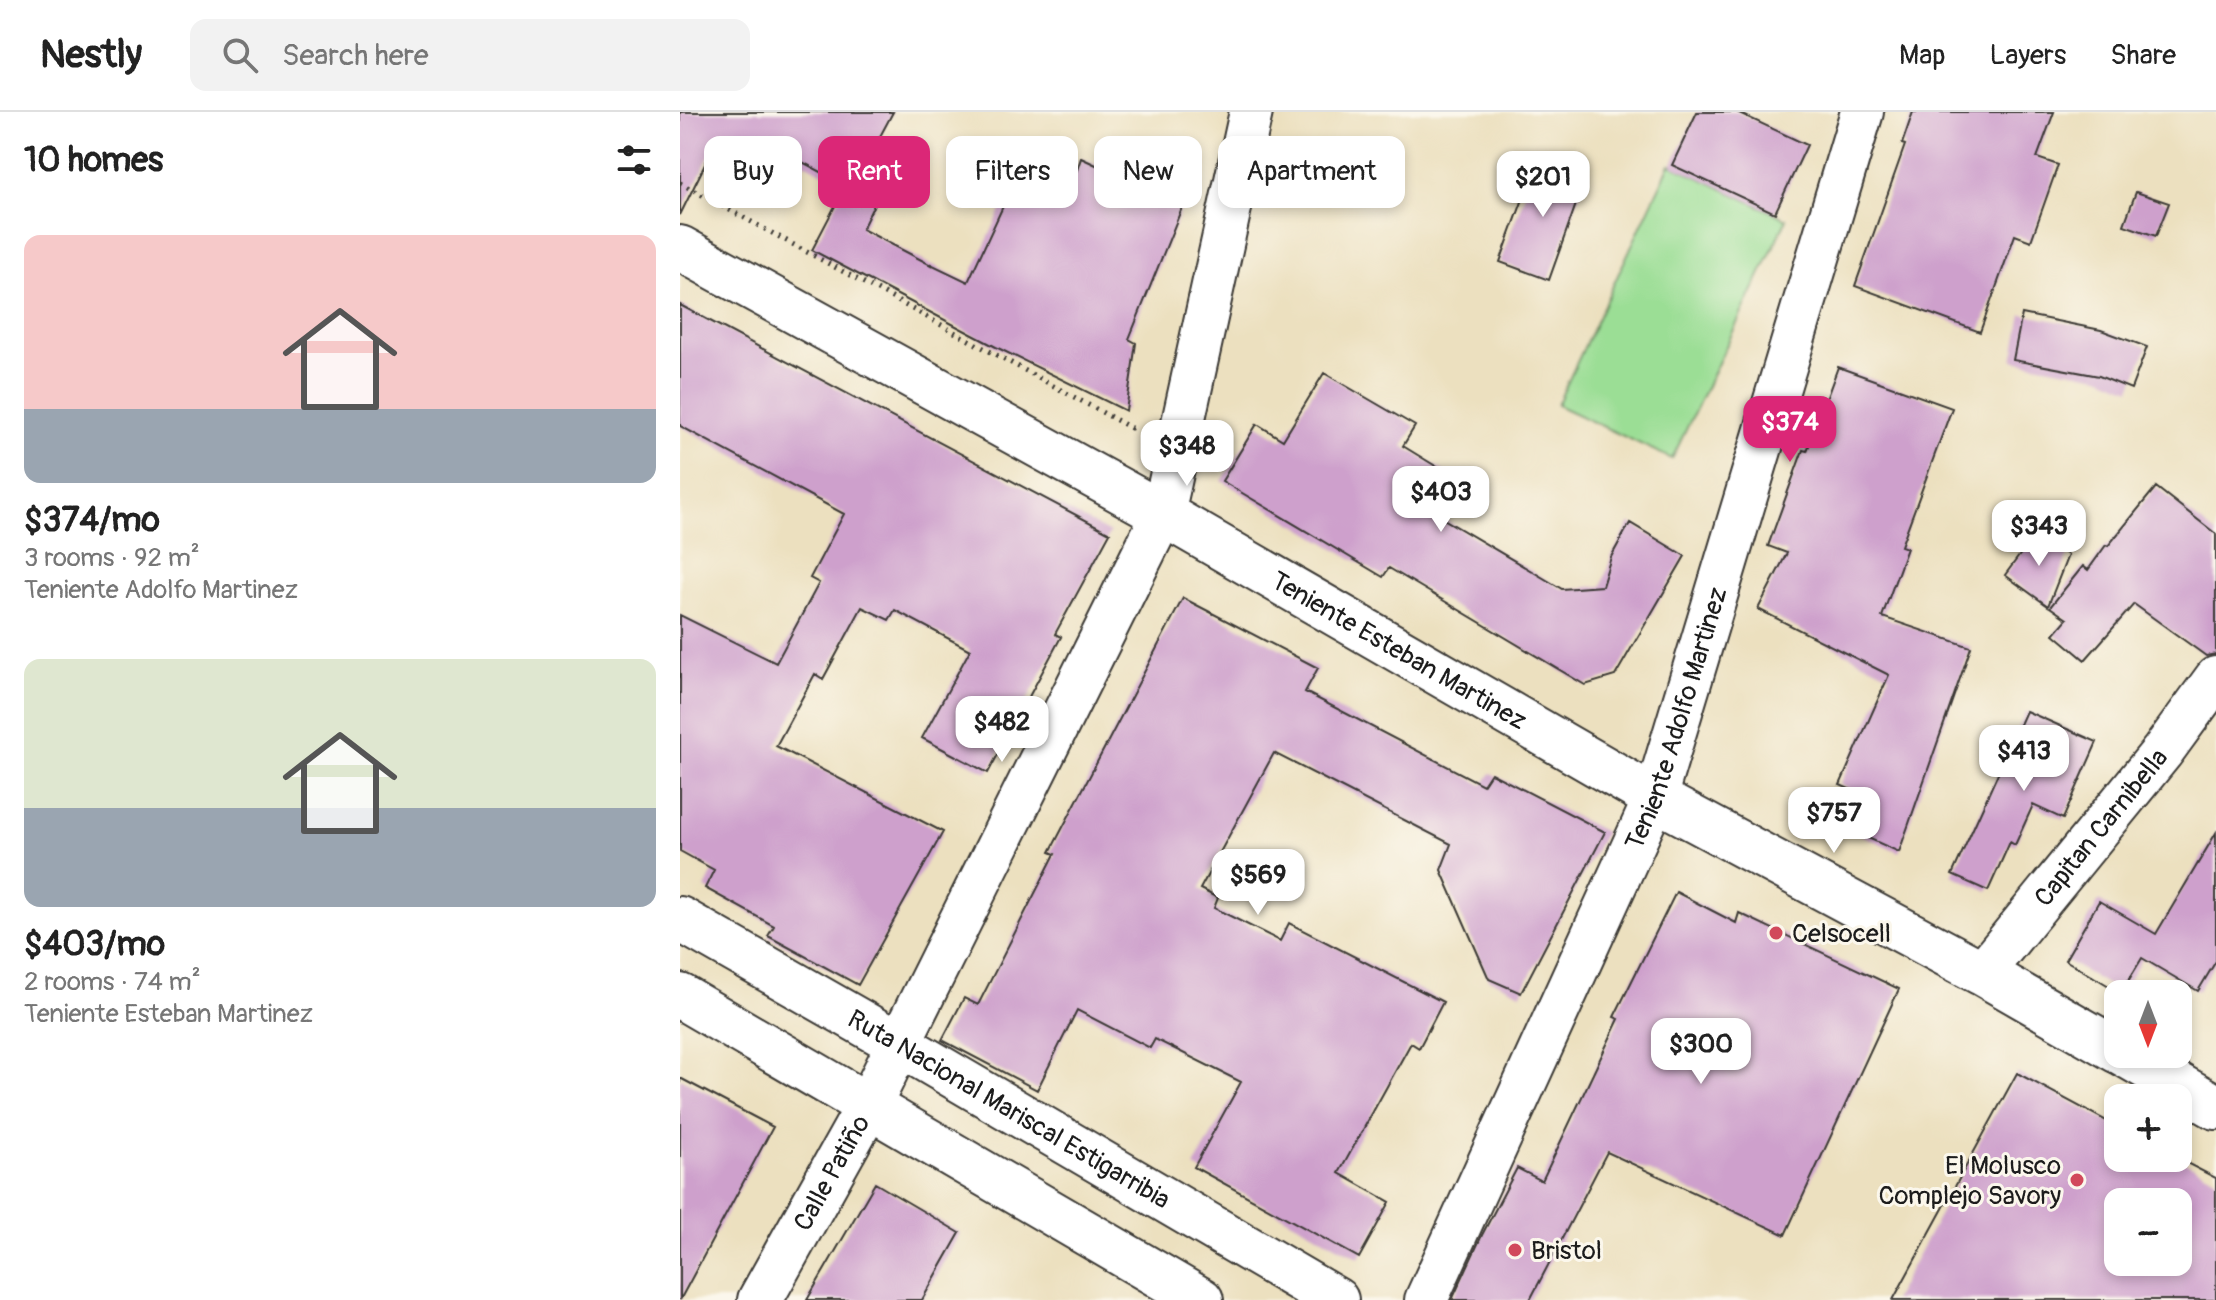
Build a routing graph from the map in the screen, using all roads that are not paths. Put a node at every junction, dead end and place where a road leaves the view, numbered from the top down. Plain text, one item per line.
1 (1251, 112) edge
2 (1862, 112) edge
3 (680, 248) edge
4 (1163, 514) junction
5 (2216, 678) edge
6 (1655, 798) junction
7 (680, 919) edge
8 (1982, 973) junction
9 (680, 996) edge
10 (2104, 1043) edge
11 (899, 1044) junction
12 (2148, 1068) edge
13 (869, 1105) junction
14 (2216, 1107) edge
15 (760, 1300) edge
16 (1201, 1300) edge
17 (1336, 1300) edge
18 (1426, 1300) edge

1 - 4 street
2 - 6 street, Teniente Adolfo Martinez
3 - 4 main road, Teniente Esteban Martinez
4 - 6 main road, Teniente Esteban Martinez
4 - 11 street
5 - 8 street, Capitan Carnibella
6 - 8 main road, Teniente Esteban Martinez
6 - 18 street, Teniente Adolfo Martinez
7 - 11 main road, Ruta Nacional Mariscal Estigarribia
8 - 10 main road, Teniente Esteban Martinez
9 - 13 main road
11 - 13 main road, Calle Patiño
11 - 17 main road, Ruta Nacional Mariscal Estigarribia
12 - 14 main road
13 - 15 main road, Calle Patiño
13 - 16 main road

